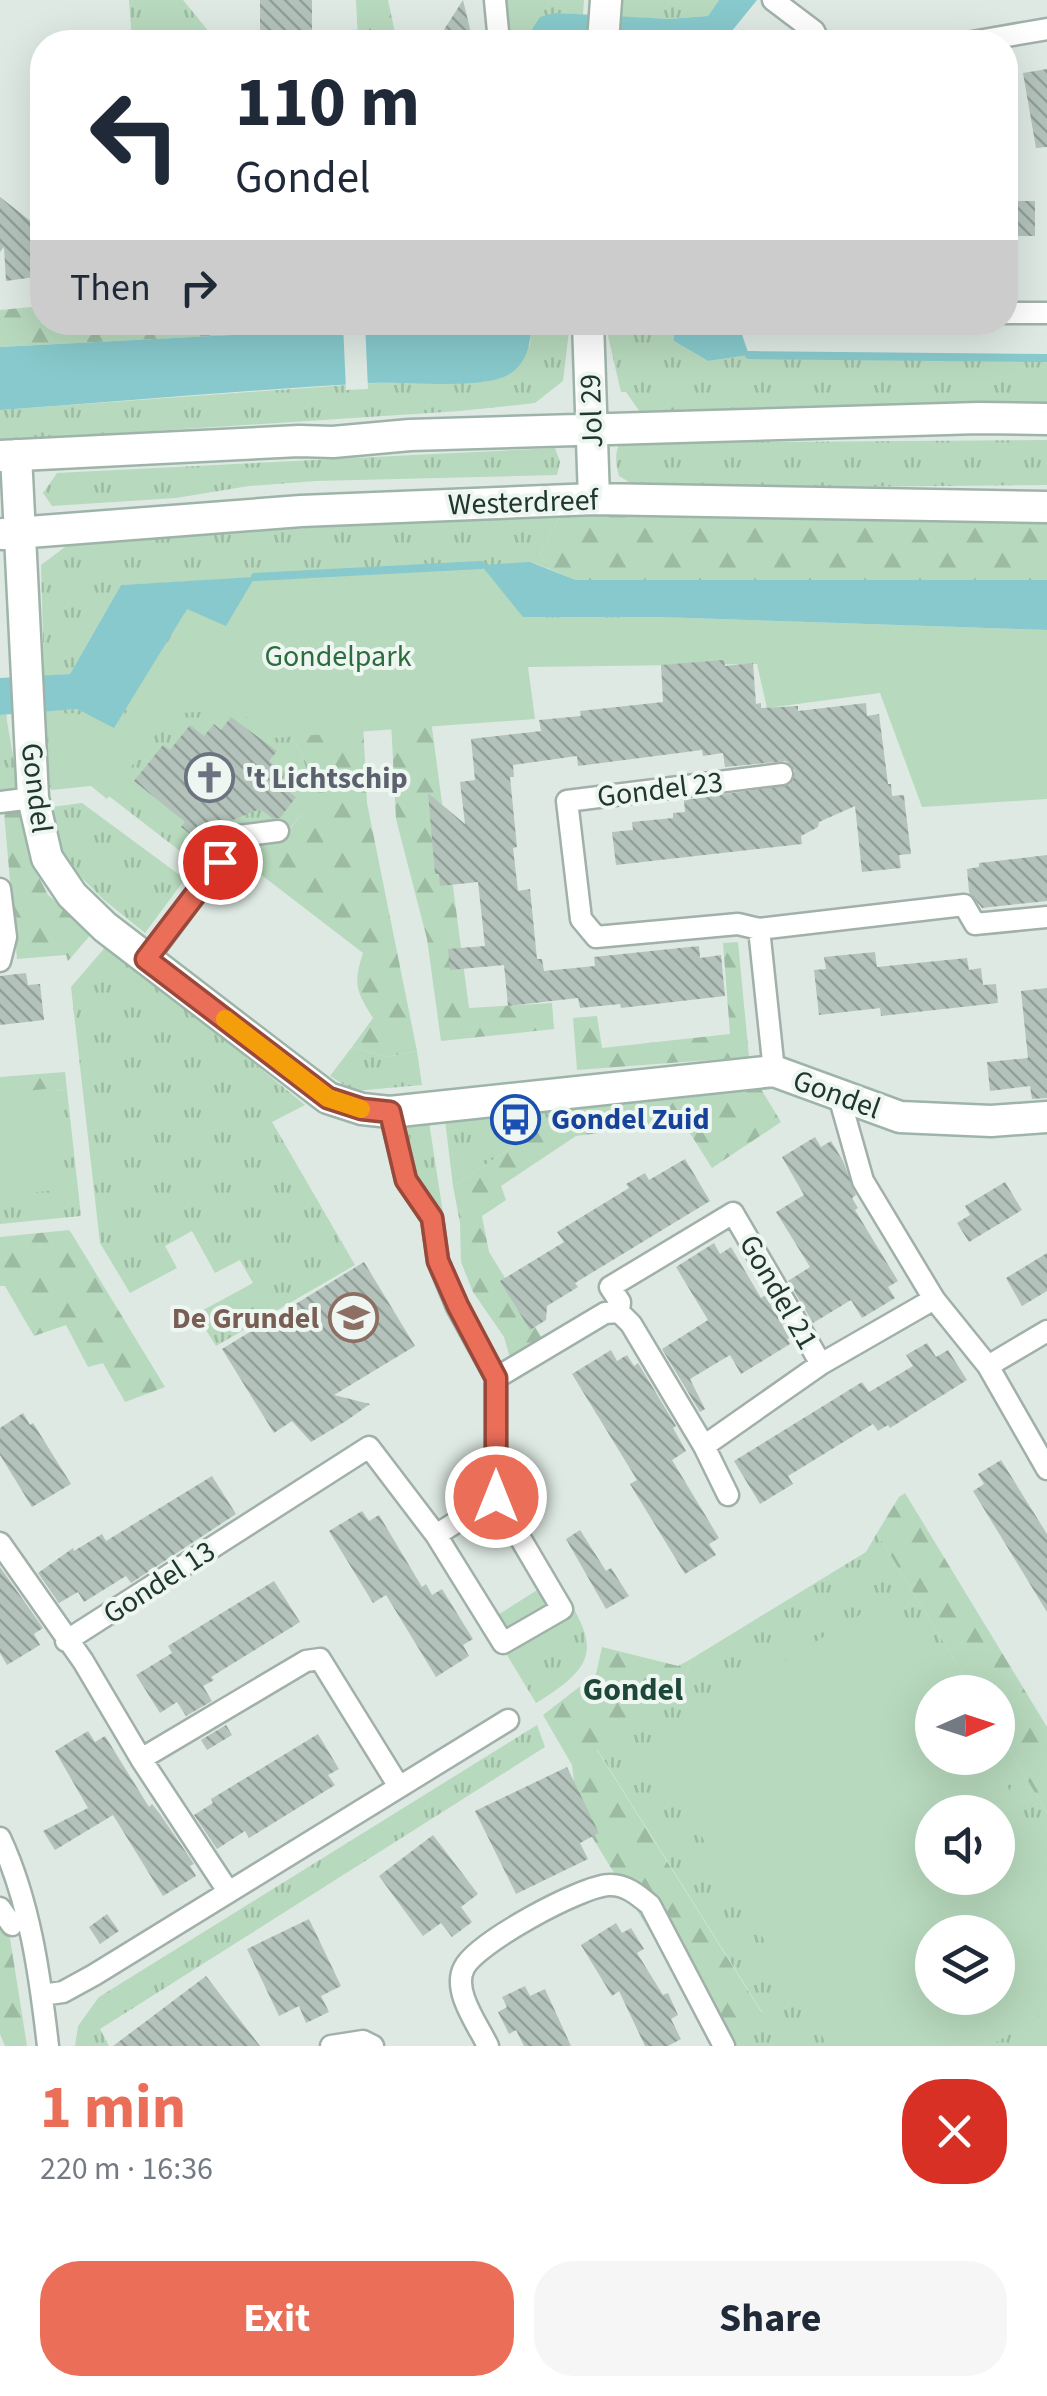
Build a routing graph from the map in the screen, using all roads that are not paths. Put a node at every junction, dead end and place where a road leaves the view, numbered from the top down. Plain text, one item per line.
1 (495, 0) edge
2 (773, 0) edge
3 (606, 1) edge
4 (1047, 29) edge
5 (498, 30) edge
6 (604, 30) edge
7 (811, 30) edge
8 (1018, 34) edge
9 (1018, 313) edge
10 (1047, 314) edge
11 (588, 335) edge
12 (1047, 418) edge
13 (590, 430) junction
14 (8, 455) edge
15 (594, 499) junction
16 (1047, 507) edge
17 (10, 533) edge
18 (782, 774) dead end
19 (33, 798) junction
20 (0, 802) edge
21 (278, 831) dead end
22 (0, 889) edge
23 (1047, 917) edge
24 (758, 929) junction
25 (146, 959) junction
26 (0, 962) edge
27 (774, 1071) junction
28 (839, 1096) junction
29 (390, 1112) junction
30 (1047, 1117) edge
31 (934, 1299) junction
32 (619, 1312) junction
33 (1047, 1331) edge
34 (820, 1364) junction
35 (988, 1366) junction
36 (496, 1378) junction
37 (704, 1446) junction
38 (1047, 1470) edge
39 (728, 1496) dead end
40 (496, 1497) junction
41 (436, 1536) junction
42 (0, 1542) edge
43 (66, 1641) junction
44 (508, 1720) dead end
45 (141, 1759) junction
46 (398, 1785) junction
47 (0, 1838) edge
48 (228, 1891) junction
49 (42, 1995) junction
50 (48, 2046) edge
51 (331, 2046) edge
52 (372, 2046) edge
53 (488, 2046) edge
54 (724, 2046) edge

1 - 5 street
2 - 7 street
3 - 6 main road
4 - 8 street
9 - 10 street
11 - 13 main road, Jol 29
12 - 13 main road
13 - 14 main road
13 - 15 main road, Jol 29
14 - 17 main road, Gondel
15 - 16 main road, Westerdreef
15 - 17 main road, Westerdreef
17 - 19 main road, Gondel
18 - 24 street, Gondel 23
19 - 20 street
19 - 25 main road, Gondel
21 - 25 street
22 - 26 street
23 - 24 street
24 - 27 street
25 - 29 main road, Gondel
27 - 28 main road, Gondel
27 - 29 main road, Gondel
28 - 30 main road, Gondel
28 - 31 street
29 - 36 street
31 - 34 street, Gondel 21
31 - 35 street
32 - 34 street, Gondel 21
32 - 36 street
32 - 37 street
33 - 35 street
34 - 37 street, Gondel 21
35 - 38 street
36 - 40 street
37 - 39 street
40 - 41 street
40 - 41 street
41 - 43 street, Gondel 13
42 - 43 street
43 - 45 street, Gondel 13
44 - 46 street
45 - 46 street
45 - 48 street, Gondel 13
46 - 48 street
47 - 49 street
48 - 49 street
49 - 50 street
51 - 52 street
53 - 54 street

